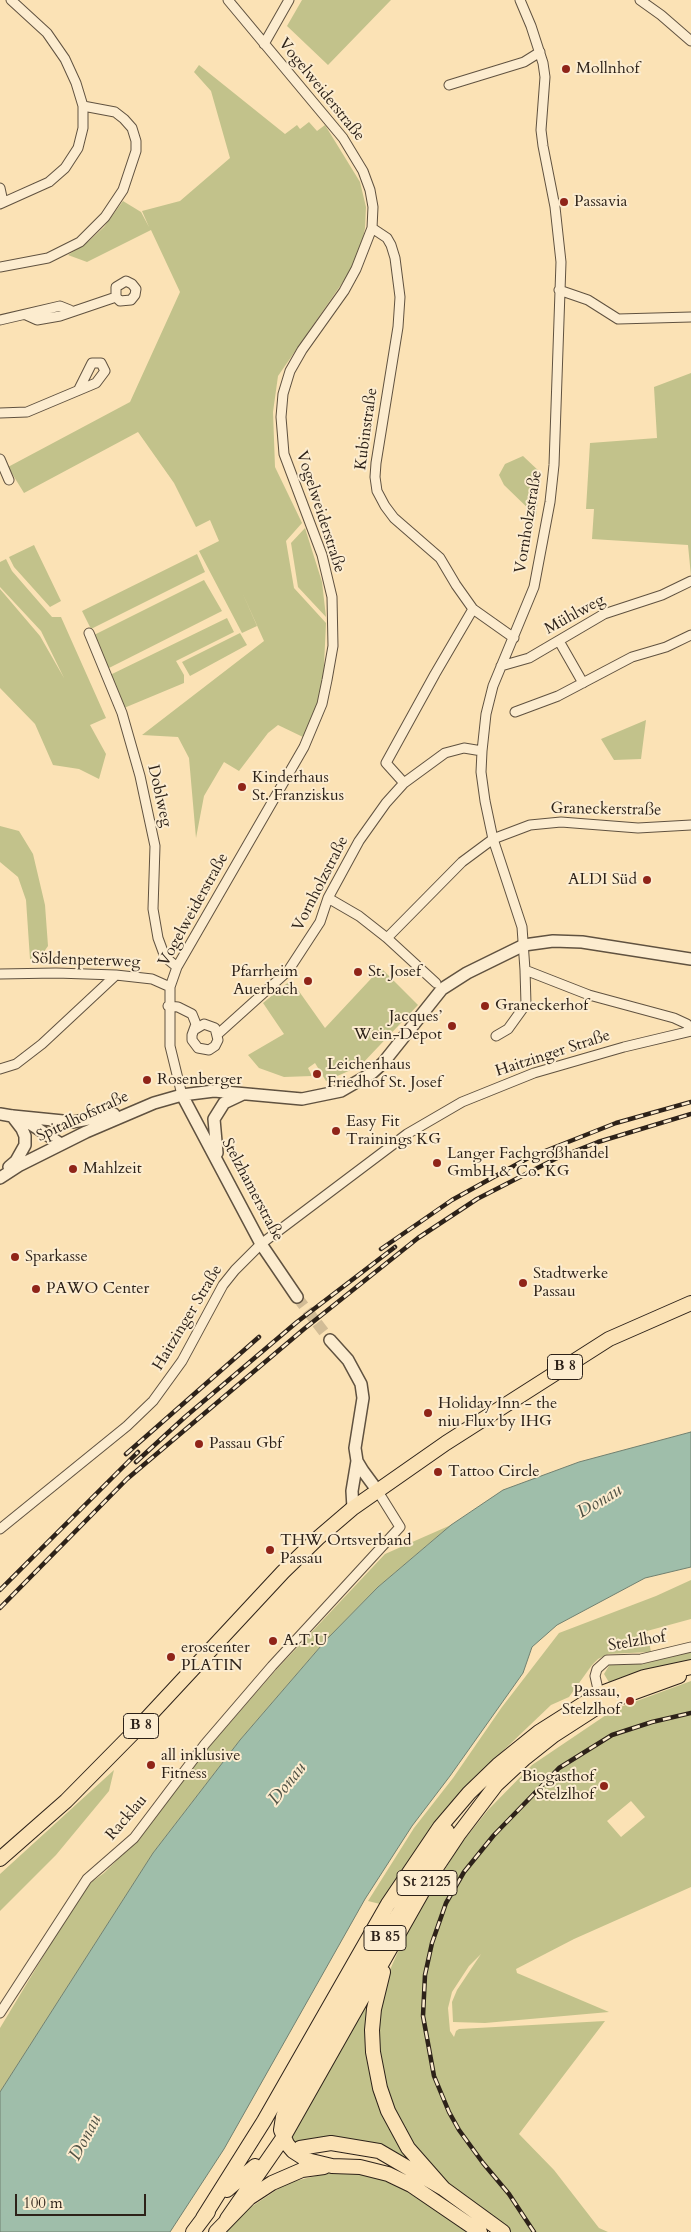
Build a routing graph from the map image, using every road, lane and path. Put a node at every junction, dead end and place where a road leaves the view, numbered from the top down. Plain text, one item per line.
1 (11, 0) edge
2 (228, 0) edge
3 (289, 0) edge
4 (520, 0) edge
5 (640, 0) edge
6 (691, 41) edge
7 (264, 44) junction
8 (540, 52) junction
9 (449, 84) dead end
10 (83, 106) junction
11 (0, 188) edge
12 (2, 203) edge
13 (372, 228) junction
14 (0, 267) edge
15 (559, 290) junction
16 (116, 297) dead end
17 (691, 317) edge
18 (0, 320) edge
19 (79, 389) dead end
20 (0, 413) edge
21 (0, 459) edge
22 (9, 480) dead end
23 (691, 581) edge
24 (473, 609) junction
25 (89, 633) dead end
26 (691, 635) edge
27 (514, 638) junction
28 (559, 641) junction
29 (501, 666) junction
30 (583, 683) junction
31 (515, 712) dead end
32 (482, 751) junction
33 (404, 783) junction
34 (691, 825) edge
35 (493, 839) junction
36 (328, 898) junction
37 (387, 938) junction
38 (524, 945) junction
39 (691, 959) edge
40 (177, 967) junction
41 (525, 970) junction
42 (0, 974) edge
43 (116, 975) junction
44 (436, 983) dead end
45 (170, 987) junction
46 (168, 1006) junction
47 (194, 1030) junction
48 (691, 1031) edge
49 (218, 1034) junction
50 (496, 1036) dead end
51 (0, 1068) edge
52 (244, 1093) junction
53 (182, 1095) junction
54 (154, 1103) junction
55 (0, 1114) edge
56 (13, 1116) junction
57 (61, 1144) junction
58 (218, 1160) junction
59 (0, 1176) edge
60 (260, 1244) junction
61 (297, 1298) tunnel mouth
62 (691, 1303) edge
63 (330, 1340) tunnel mouth
64 (357, 1461) junction
65 (377, 1490) junction
66 (354, 1508) junction
67 (0, 1528) edge
68 (691, 1647) edge
69 (691, 1667) edge
70 (691, 1672) edge
71 (601, 1699) junction
72 (477, 1784) junction
73 (0, 1859) edge
74 (399, 1933) junction
75 (0, 2014) edge
76 (283, 2138) junction
77 (300, 2148) dead end
78 (255, 2166) dead end
79 (332, 2166) junction
80 (444, 2189) junction
81 (203, 2218) junction
82 (227, 2219) junction
83 (193, 2232) edge
84 (216, 2232) edge
85 (480, 2232) edge
86 (503, 2232) edge

1 - 10 street
2 - 7 street, Vogelweiderstraße
3 - 7 street
4 - 8 street, Vornholzstraße
5 - 6 street
7 - 13 street, Vogelweiderstraße
8 - 9 street
8 - 15 street, Vornholzstraße
10 - 12 street
10 - 14 street
11 - 12 street
13 - 24 street, Kubinstraße
13 - 40 street, Vogelweiderstraße
15 - 17 street
15 - 27 street, Vornholzstraße
16 - 18 street
19 - 20 street
21 - 22 street
23 - 28 street, Mühlweg
24 - 27 street, Kubinstraße
24 - 33 street
25 - 40 street, Doblweg
26 - 30 street
27 - 29 street, Vornholzstraße
28 - 29 street, Mühlweg
28 - 30 street
29 - 32 street, Vornholzstraße
30 - 31 street
32 - 33 street, Vornholzstraße
32 - 35 street, Vornholzstraße
33 - 36 street, Vornholzstraße
34 - 35 street, Graneckerstraße
35 - 37 street, Graneckerstraße
35 - 38 street, Vornholzstraße
36 - 37 street
36 - 49 street, Vornholzstraße
37 - 44 street
38 - 39 street, Spitalhofstraße
38 - 41 street, Vornholzstraße
38 - 52 street, Spitalhofstraße
40 - 45 street, Vogelweiderstraße
41 - 48 street
41 - 50 street, Vornholzstraße
42 - 43 street, Söldenpeterweg
43 - 45 street, Söldenpeterweg
43 - 51 street
45 - 46 street, Vogelweiderstraße
46 - 47 street, Vornholzstraße
46 - 53 street, Vogelweiderstraße
47 - 49 street
47 - 49 street, Vornholzstraße
48 - 60 street, Haitzinger Straße
52 - 53 street, Spitalhofstraße
52 - 58 street
53 - 54 street, Spitalhofstraße
53 - 58 street, Stelzhamerstraße
54 - 56 street
54 - 57 street, Spitalhofstraße
55 - 56 street
56 - 57 street
56 - 59 street
57 - 59 street, Spitalhofstraße
58 - 60 street, Stelzhamerstraße
60 - 61 street, Stelzhamerstraße
60 - 67 street, Haitzinger Straße
62 - 65 main road, B 8
63 - 64 street
64 - 65 street
64 - 66 street
65 - 66 main road, B 8
65 - 75 street, Racklau
66 - 73 main road, B 8
68 - 71 street, Stelzlhof
69 - 71 main road
70 - 71 main road
71 - 72 main road
71 - 74 main road, St 2125
72 - 76 main road, B 85
72 - 81 main road
74 - 76 main road
74 - 80 main road, B 85
76 - 79 main road
76 - 82 main road
77 - 80 main road, B 85
78 - 81 main road
79 - 82 main road
79 - 85 main road
80 - 86 main road, B 85
81 - 83 main road
82 - 84 main road

